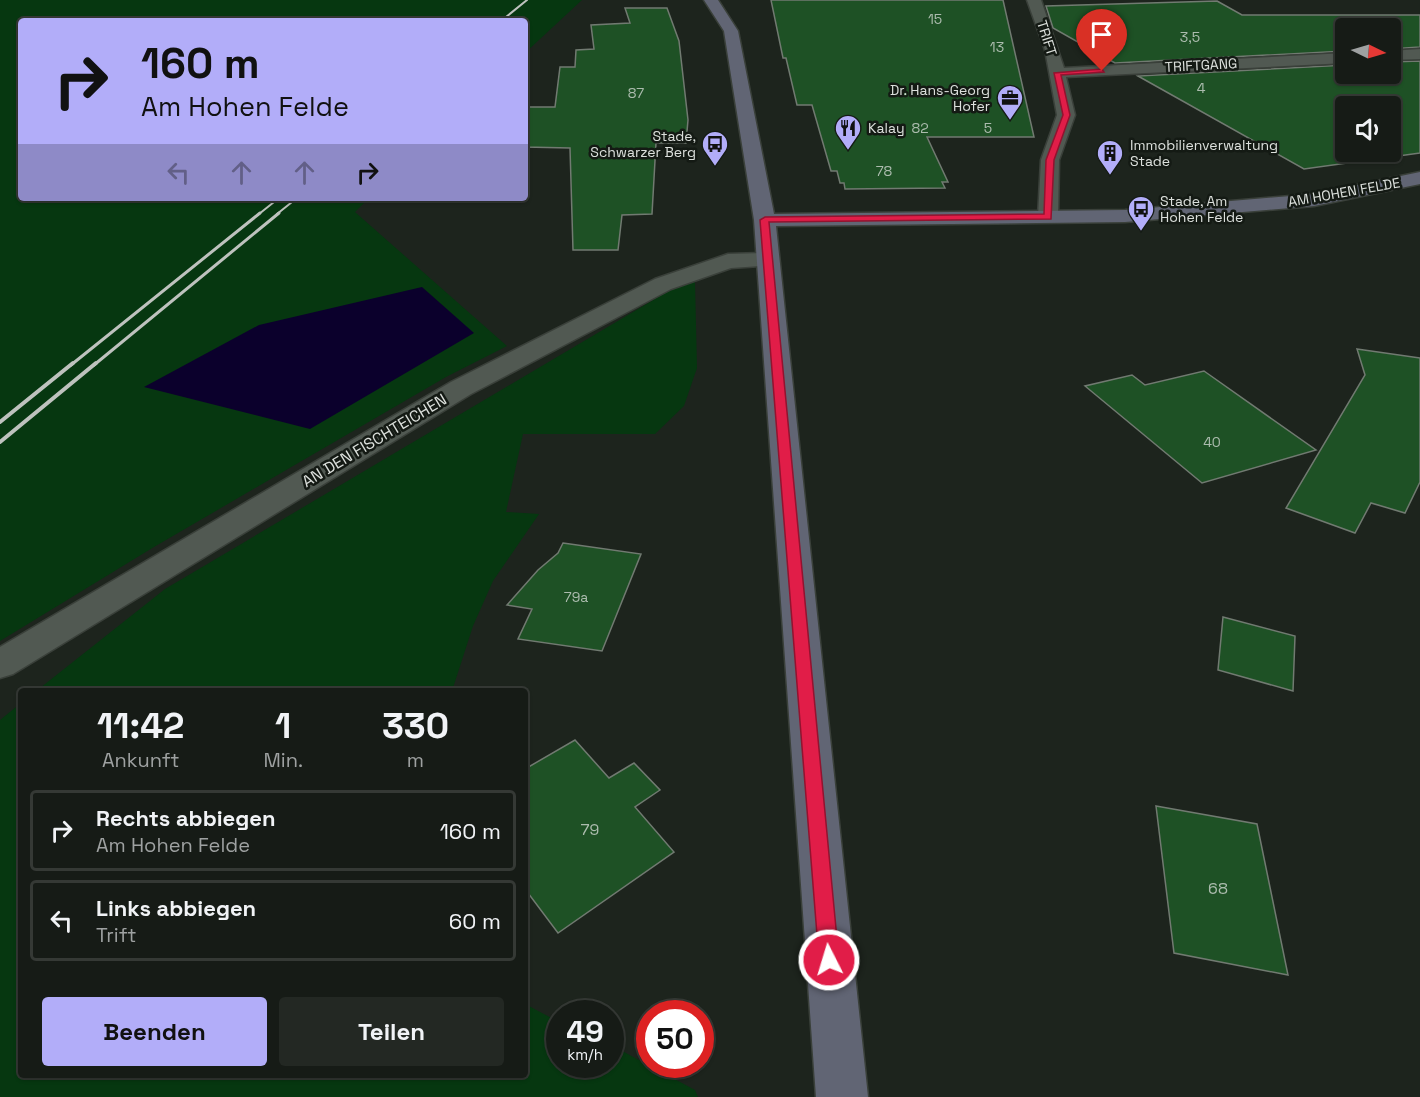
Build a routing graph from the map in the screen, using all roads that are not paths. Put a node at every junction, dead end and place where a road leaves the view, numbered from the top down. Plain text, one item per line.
1 (711, 0) edge
2 (1034, 0) edge
3 (1420, 54) edge
4 (1401, 55) edge
5 (1335, 59) edge
6 (1057, 73) junction
7 (1420, 178) edge
8 (1048, 217) junction
9 (765, 220) junction
10 (767, 260) junction
11 (0, 664) edge
12 (842, 1097) edge

1 - 9 main road
2 - 6 street, TRIFT
3 - 4 street
5 - 6 street, TRIFTGANG
6 - 8 street, TRIFT
7 - 8 main road, AM HOHEN FELDE
8 - 9 main road, AM HOHEN FELDE
9 - 10 main road
10 - 11 street, AN DEN FISCHTEICHEN
10 - 12 main road

